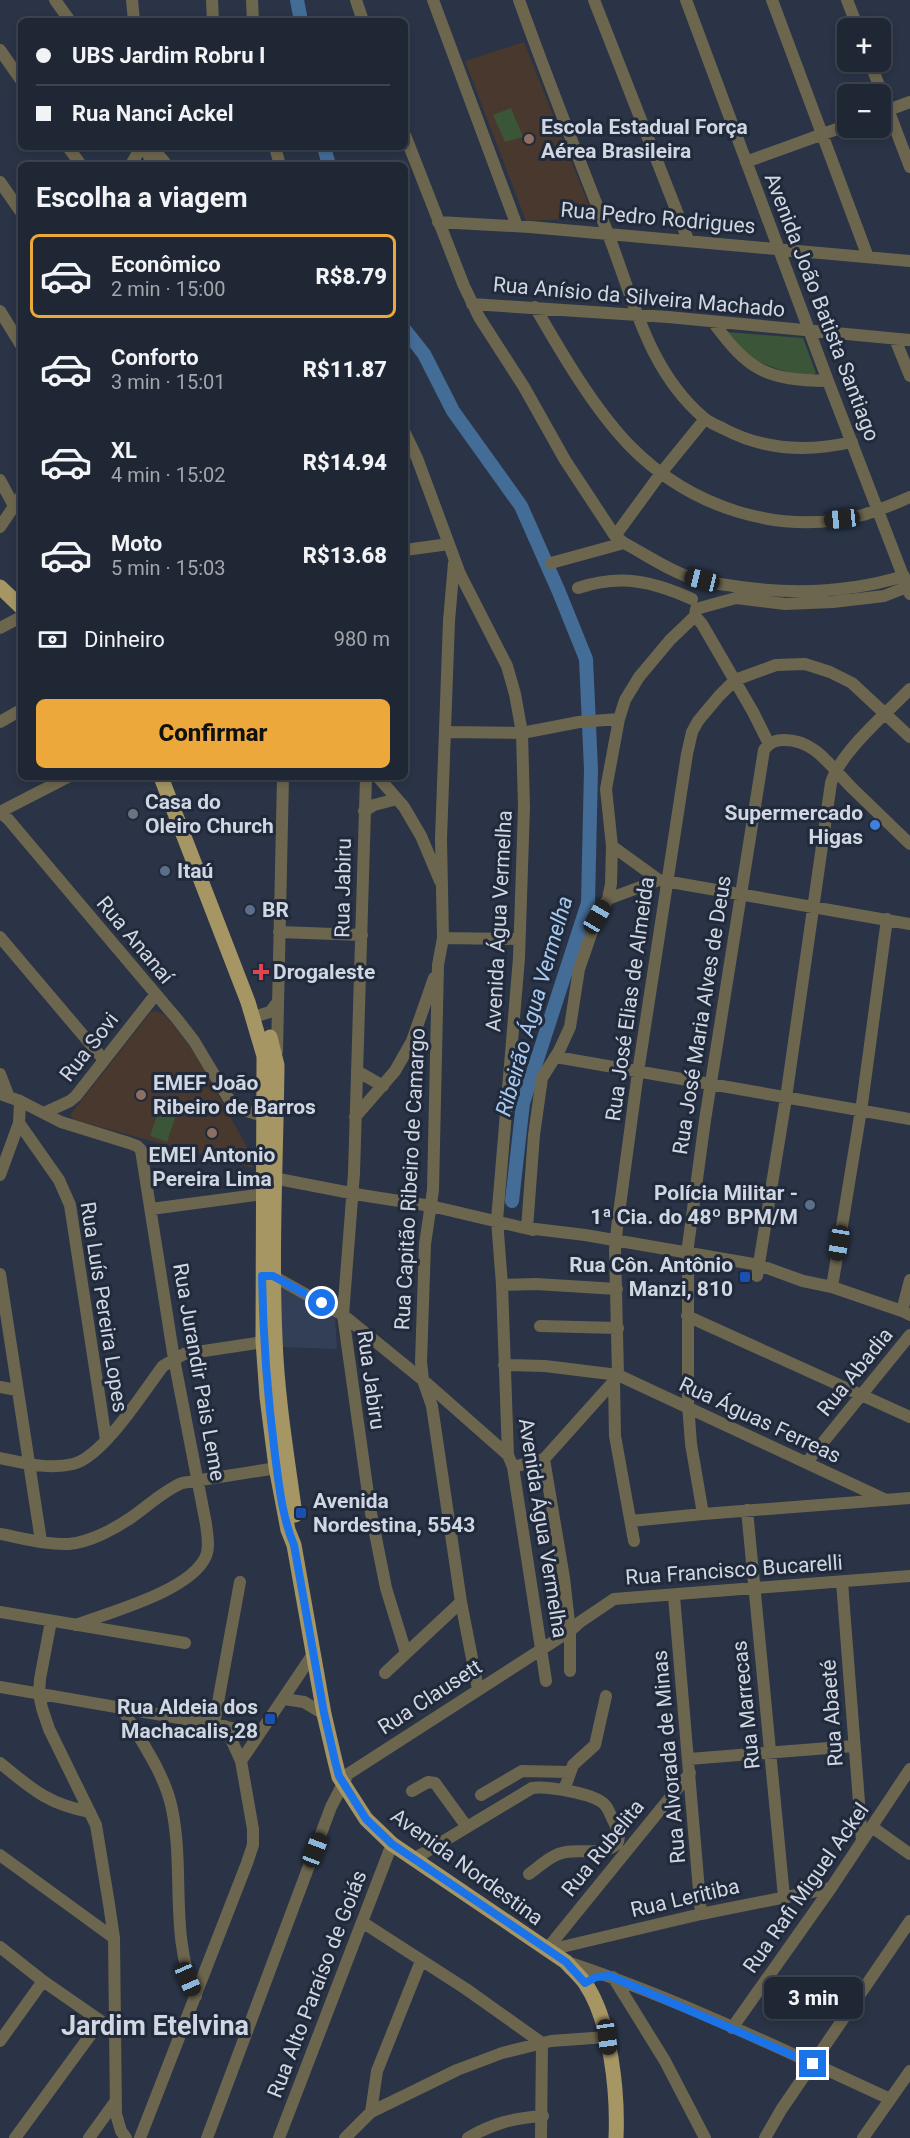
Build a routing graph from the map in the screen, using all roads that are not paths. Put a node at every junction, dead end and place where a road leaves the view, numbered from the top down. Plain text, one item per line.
1 (55, 0) edge
2 (132, 0) edge
3 (212, 0) edge
4 (252, 0) edge
5 (356, 0) edge
6 (433, 0) edge
7 (519, 0) edge
8 (594, 0) edge
9 (686, 0) edge
10 (772, 0) edge
11 (847, 0) edge
12 (66, 11) edge
13 (134, 18) edge
14 (213, 18) edge
15 (253, 18) edge
16 (362, 18) edge
17 (854, 18) edge
18 (0, 50) edge
19 (18, 76) edge
20 (910, 102) edge
21 (891, 109) edge
22 (891, 126) edge
23 (837, 129) edge
24 (822, 134) junction
25 (408, 143) edge
26 (152, 150) edge
27 (164, 162) edge
28 (746, 162) junction
29 (910, 167) edge
30 (0, 182) edge
31 (18, 208) edge
32 (438, 222) junction
33 (517, 226) junction
34 (609, 234) junction
35 (688, 240) junction
36 (779, 248) junction
37 (868, 257) junction
38 (910, 261) edge
39 (472, 304) junction
40 (535, 307) junction
41 (0, 311) edge
42 (637, 316) junction
43 (713, 322) junction
44 (811, 331) junction
45 (895, 339) junction
46 (18, 340) edge
47 (910, 340) edge
48 (910, 376) edge
49 (828, 381) junction
50 (705, 419) junction
51 (408, 440) edge
52 (852, 442) junction
53 (661, 473) junction
54 (0, 480) edge
55 (910, 497) edge
56 (17, 501) edge
57 (878, 510) junction
58 (0, 527) edge
59 (619, 539) junction
60 (449, 544) junction
61 (408, 550) edge
62 (454, 558) junction
63 (551, 563) dead end
64 (689, 577) junction
65 (0, 586) edge
66 (907, 586) edge
67 (578, 588) dead end
68 (18, 604) edge
69 (694, 608) junction
70 (18, 618) edge
71 (0, 628) edge
72 (735, 680) junction
73 (910, 689) edge
74 (18, 712) edge
75 (886, 714) junction
76 (619, 719) junction
77 (0, 722) edge
78 (447, 732) junction
79 (522, 733) junction
80 (910, 737) edge
81 (769, 744) junction
82 (836, 770) junction
83 (62, 780) edge
84 (162, 780) edge
85 (172, 780) edge
86 (283, 780) edge
87 (366, 780) edge
88 (380, 780) edge
89 (397, 800) junction
90 (364, 811) junction
91 (0, 812) edge
92 (910, 844) edge
93 (612, 846) junction
94 (663, 881) junction
95 (441, 883) junction
96 (740, 894) junction
97 (608, 899) junction
98 (813, 908) junction
99 (887, 919) junction
100 (910, 924) edge
101 (279, 932) junction
102 (362, 935) junction
103 (0, 937) edge
104 (442, 938) junction
105 (519, 939) junction
106 (438, 965) junction
107 (156, 994) junction
108 (278, 1003) junction
109 (257, 1016) junction
110 (556, 1057) junction
111 (104, 1060) junction
112 (277, 1065) junction
113 (357, 1071) junction
114 (638, 1072) junction
115 (0, 1074) edge
116 (711, 1085) junction
117 (384, 1086) junction
118 (264, 1092) junction
119 (9, 1097) edge
120 (786, 1098) junction
121 (230, 1101) junction
122 (861, 1110) junction
123 (44, 1113) junction
124 (264, 1116) junction
125 (355, 1117) junction
126 (910, 1119) edge
127 (19, 1123) junction
128 (0, 1175) edge
129 (269, 1177) junction
130 (263, 1194) junction
131 (353, 1194) junction
132 (431, 1206) junction
133 (151, 1209) junction
134 (497, 1220) junction
135 (527, 1228) junction
136 (616, 1241) junction
137 (688, 1252) junction
138 (758, 1270) junction
139 (0, 1274) edge
140 (267, 1276) junction
141 (910, 1280) edge
142 (502, 1285) junction
143 (832, 1287) junction
144 (617, 1289) junction
145 (906, 1313) edge
146 (343, 1315) junction
147 (687, 1316) junction
148 (540, 1326) dead end
149 (618, 1329) junction
150 (910, 1335) edge
151 (269, 1341) junction
152 (0, 1346) edge
153 (12, 1359) junction
154 (174, 1359) junction
155 (504, 1365) junction
156 (616, 1378) junction
157 (423, 1380) junction
158 (0, 1387) edge
159 (17, 1390) junction
160 (861, 1394) junction
161 (688, 1409) junction
162 (910, 1416) edge
163 (106, 1440) junction
164 (508, 1455) junction
165 (0, 1458) edge
166 (544, 1459) junction
167 (807, 1462) junction
168 (30, 1464) junction
169 (282, 1467) junction
170 (513, 1467) junction
171 (197, 1480) junction
172 (910, 1498) edge
173 (886, 1500) junction
174 (747, 1510) junction
175 (703, 1514) junction
176 (631, 1521) junction
177 (0, 1533) edge
178 (41, 1541) junction
179 (634, 1541) dead end
180 (910, 1576) edge
181 (240, 1582) dead end
182 (842, 1582) junction
183 (754, 1589) junction
184 (674, 1596) junction
185 (461, 1602) junction
186 (0, 1612) edge
187 (51, 1621) junction
188 (76, 1625) junction
189 (570, 1631) junction
190 (185, 1643) dead end
191 (542, 1649) junction
192 (406, 1653) junction
193 (314, 1654) junction
194 (570, 1671) dead end
195 (385, 1673) dead end
196 (546, 1681) dead end
197 (0, 1687) edge
198 (478, 1689) junction
199 (39, 1694) junction
200 (606, 1696) dead end
201 (284, 1699) junction
202 (123, 1710) junction
203 (324, 1713) junction
204 (220, 1725) junction
205 (259, 1734) junction
206 (854, 1746) junction
207 (771, 1753) junction
208 (690, 1759) junction
209 (241, 1761) junction
210 (2, 1765) edge
211 (910, 1769) edge
212 (569, 1772) junction
213 (690, 1773) junction
214 (342, 1782) junction
215 (412, 1791) dead end
216 (564, 1791) junction
217 (481, 1795) dead end
218 (90, 1812) junction
219 (467, 1827) junction
220 (873, 1827) junction
221 (862, 1841) junction
222 (392, 1844) junction
223 (910, 1854) edge
224 (0, 1856) edge
225 (414, 1859) junction
226 (529, 1874) dead end
227 (831, 1888) junction
228 (784, 1897) junction
229 (701, 1914) junction
230 (910, 1921) edge
231 (362, 1922) junction
232 (114, 1938) junction
233 (0, 1947) edge
234 (548, 1949) junction
235 (421, 1961) junction
236 (566, 1962) junction
237 (612, 1977) junction
238 (43, 1981) junction
239 (585, 1983) junction
240 (196, 1996) junction
241 (100, 2022) junction
242 (115, 2028) junction
243 (732, 2028) junction
244 (607, 2037) junction
245 (0, 2042) edge
246 (542, 2043) junction
247 (813, 2064) junction
248 (910, 2071) edge
249 (890, 2099) junction
250 (115, 2102) junction
251 (371, 2112) junction
252 (543, 2116) junction
253 (864, 2137) edge
254 (15, 2138) edge
255 (89, 2138) edge
256 (126, 2138) edge
257 (140, 2138) edge
258 (207, 2138) edge
259 (279, 2138) edge
260 (345, 2138) edge
261 (468, 2138) edge
262 (541, 2138) edge
263 (616, 2138) edge
264 (705, 2138) edge
265 (765, 2138) edge

1 - 12 street
2 - 13 street
3 - 14 street
4 - 15 street
5 - 16 street
6 - 33 street
7 - 34 street
8 - 35 street
9 - 28 street, Avenida João Batista Santiago
10 - 24 street
11 - 17 street
18 - 19 street
20 - 21 street
22 - 29 street
23 - 24 street
24 - 28 street
24 - 37 street
25 - 32 street
26 - 27 street
28 - 36 street, Avenida João Batista Santiago
30 - 31 street
32 - 33 street, Rua Pedro Rodrigues
32 - 39 street
33 - 34 street, Rua Pedro Rodrigues
34 - 35 street, Rua Pedro Rodrigues
34 - 42 street
35 - 36 street, Rua Pedro Rodrigues
36 - 37 street, Rua Pedro Rodrigues
36 - 44 street, Avenida João Batista Santiago
37 - 38 street, Rua Pedro Rodrigues
39 - 40 street, Rua Anísio da Silveira Machado
39 - 59 street
40 - 42 street, Rua Anísio da Silveira Machado
40 - 53 street
41 - 46 street
42 - 43 street, Rua Anísio da Silveira Machado
42 - 50 street
43 - 44 street, Rua Anísio da Silveira Machado
43 - 49 street
44 - 45 street, Rua Anísio da Silveira Machado
44 - 49 street, Avenida João Batista Santiago
45 - 47 street, Rua Anísio da Silveira Machado
45 - 48 street
49 - 52 street, Avenida João Batista Santiago
50 - 52 street
50 - 53 street
51 - 60 street, Avenida Água Vermelha
52 - 57 street, Avenida João Batista Santiago
53 - 57 street
53 - 59 street
54 - 56 street
55 - 57 street
56 - 58 street
57 - 66 street, Avenida João Batista Santiago
59 - 63 street
59 - 64 street
60 - 61 street
60 - 62 street, Avenida Água Vermelha
62 - 78 street, Rua Capitão Ribeiro de Camargo
62 - 79 street, Avenida Água Vermelha
64 - 66 street
64 - 69 street
65 - 68 main road
66 - 69 street
67 - 69 street
69 - 72 street
69 - 76 street
70 - 71 street
72 - 75 street, Rua José Elias de Almeida
72 - 81 street
72 - 94 street, Rua José Elias de Almeida
73 - 75 street
74 - 77 street
75 - 80 street, Rua José Elias de Almeida
75 - 82 street
76 - 79 street
76 - 93 street
78 - 79 street
78 - 95 street, Rua Capitão Ribeiro de Camargo
79 - 105 street, Avenida Água Vermelha
81 - 82 street
81 - 96 street, Rua José Maria Alves de Deus
82 - 92 street
82 - 98 street
83 - 91 street
84 - 109 main road, Avenida Nordestina
85 - 109 main road, Avenida Nordestina
86 - 101 street
87 - 90 street, Rua Jabiru
88 - 89 street
89 - 90 street
89 - 95 street
90 - 102 street, Rua Jabiru
91 - 107 street, Rua Ananaí
93 - 94 street
93 - 97 street
94 - 96 street
94 - 97 street
94 - 114 street, Rua José Elias de Almeida
95 - 104 street, Rua Capitão Ribeiro de Camargo
96 - 98 street
96 - 116 street, Rua José Maria Alves de Deus
97 - 110 street
98 - 99 street
98 - 120 street
99 - 100 street
99 - 122 street
101 - 102 street
101 - 108 street
102 - 113 street, Rua Jabiru
103 - 111 street
104 - 105 street
104 - 106 street, Rua Capitão Ribeiro de Camargo
105 - 134 street, Avenida Água Vermelha
106 - 117 street
106 - 132 street, Rua Capitão Ribeiro de Camargo
107 - 111 street, Rua Sovi
107 - 121 street, Rua Ananaí
108 - 109 street
108 - 112 street
109 - 112 main road, Avenida Nordestina
109 - 118 main road, Avenida Nordestina
110 - 114 street
110 - 135 street
111 - 123 street, Rua Sovi
112 - 129 main road, Avenida Nordestina
113 - 117 street
113 - 125 street, Rua Jabiru
114 - 116 street
114 - 136 street, Rua José Elias de Almeida
115 - 119 street
116 - 120 street
116 - 137 street, Rua José Maria Alves de Deus
117 - 125 street
118 - 121 street
118 - 124 main road, Avenida Nordestina
119 - 123 street
119 - 127 street
120 - 122 street
120 - 138 street
121 - 124 street
122 - 126 street
122 - 143 street
123 - 133 street, Rua Jurandir Pais Leme
124 - 129 main road, Avenida Nordestina
125 - 131 street, Rua Jabiru
127 - 128 street
127 - 163 street, Rua Luís Pereira Lopes
129 - 130 main road, Avenida Nordestina
129 - 131 street
129 - 140 main road, Avenida Nordestina
130 - 133 street
130 - 140 main road, Avenida Nordestina
131 - 132 street
131 - 146 street, Rua Jabiru
132 - 134 street
132 - 157 street, Rua Capitão Ribeiro de Camargo
133 - 154 street, Rua Jurandir Pais Leme
134 - 135 street
134 - 142 street, Avenida Água Vermelha
135 - 136 street
136 - 137 street
136 - 144 street, Rua José Elias de Almeida
137 - 138 street
137 - 147 street, Rua José Maria Alves de Deus
138 - 143 street
139 - 153 street
140 - 146 street
140 - 151 main road, Avenida Nordestina
141 - 145 street
142 - 144 street
142 - 155 street, Avenida Água Vermelha
143 - 145 street
144 - 149 street, Rua José Elias de Almeida
146 - 157 street
146 - 192 street, Rua Jabiru
147 - 160 street
147 - 161 street, Rua José Maria Alves de Deus
148 - 149 street
149 - 156 street, Rua José Elias de Almeida
150 - 160 street, Rua Abadia
151 - 154 street
151 - 169 main road, Avenida Nordestina
152 - 153 street
153 - 159 street
154 - 163 street
154 - 171 street, Rua Jurandir Pais Leme
155 - 156 street, Rua Águas Ferreas
155 - 164 street, Avenida Água Vermelha
156 - 161 street, Rua Águas Ferreas
156 - 166 street
156 - 176 street, Rua José Elias de Almeida
157 - 164 street
157 - 185 street, Rua Capitão Ribeiro de Camargo
158 - 159 street
159 - 168 street
160 - 162 street
160 - 167 street, Rua Abadia
161 - 167 street, Rua Águas Ferreas
161 - 175 street, Rua José Maria Alves de Deus
163 - 168 street
164 - 170 street, Avenida Água Vermelha
165 - 168 street
166 - 170 street
166 - 189 street, Avenida Água Vermelha
167 - 173 street, Rua Águas Ferreas
168 - 178 street
169 - 171 street
169 - 193 main road, Avenida Nordestina
170 - 191 street, Avenida Água Vermelha
171 - 178 street
171 - 188 street, Rua Jurandir Pais Leme
172 - 173 street
173 - 174 street
174 - 175 street
174 - 183 street, Rua Marrecas
175 - 176 street
176 - 179 street, Rua José Elias de Almeida
177 - 178 street
180 - 182 street, Rua Francisco Bucarelli
181 - 204 street
182 - 183 street, Rua Francisco Bucarelli
182 - 206 street, Rua Abaeté
183 - 184 street, Rua Francisco Bucarelli
183 - 207 street, Rua Marrecas
184 - 189 street, Rua Francisco Bucarelli
184 - 208 street, Rua Alvorada de Minas
185 - 192 street
185 - 198 street, Rua Capitão Ribeiro de Camargo
186 - 187 street
187 - 188 street
187 - 199 street
188 - 190 street
189 - 191 street, Rua Francisco Bucarelli
189 - 194 street, Avenida Água Vermelha
191 - 196 street, Avenida Água Vermelha
191 - 198 street, Rua Clausett
192 - 195 street
193 - 201 street
193 - 203 main road, Avenida Nordestina
197 - 199 street
198 - 214 street, Rua Clausett
199 - 202 street
199 - 218 street
200 - 212 street
201 - 203 street
201 - 205 street
202 - 204 street
202 - 240 street
203 - 214 main road, Avenida Nordestina
204 - 205 street
204 - 209 street
205 - 209 street
206 - 207 street
206 - 221 street, Rua Abaeté
207 - 208 street
207 - 228 street, Rua Marrecas
208 - 213 street, Rua Alvorada de Minas
209 - 240 street
210 - 218 street
211 - 220 street, Rua Rafi Miguel Ackel
212 - 216 street
212 - 217 street
213 - 229 street, Rua Alvorada de Minas
213 - 234 street, Rua Rubelita
214 - 222 main road, Avenida Nordestina
214 - 258 street
215 - 219 street
216 - 219 street
216 - 226 street
218 - 232 street
219 - 225 street
220 - 221 street, Rua Rafi Miguel Ackel
220 - 223 street
221 - 227 street, Rua Rafi Miguel Ackel
222 - 225 main road, Avenida Nordestina
222 - 231 street, Rua Alto Paraíso de Goiás
224 - 232 street
225 - 234 main road, Avenida Nordestina
227 - 228 street, Rua Leritiba
227 - 243 street, Rua Rafi Miguel Ackel
228 - 229 street, Rua Leritiba
229 - 234 street, Rua Leritiba
230 - 247 street
231 - 235 street
231 - 259 street, Rua Alto Paraíso de Goiás
232 - 242 street
233 - 238 street
234 - 236 main road, Avenida Nordestina
235 - 246 street
235 - 251 street
236 - 237 street
236 - 239 main road, Avenida Nordestina
237 - 239 street
237 - 243 street
237 - 264 street
238 - 241 street
238 - 245 street
239 - 244 main road, Avenida Nordestina
240 - 257 street
241 - 242 street
241 - 254 street
242 - 250 street
243 - 247 street
244 - 246 street
244 - 263 main road, Avenida Nordestina
246 - 251 street
246 - 252 street
247 - 249 street
247 - 265 street
248 - 249 street
249 - 253 street
250 - 255 street
250 - 256 street
251 - 260 street
252 - 261 street
252 - 262 street

